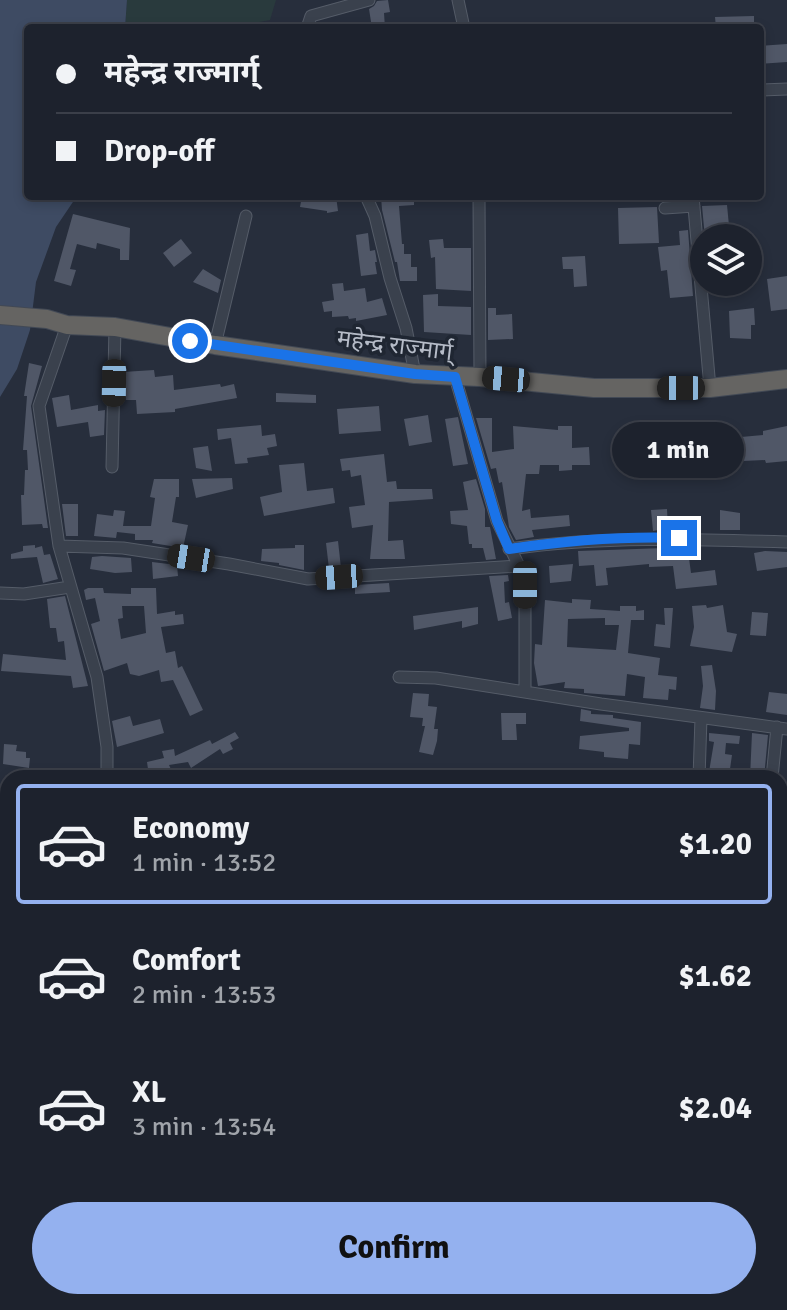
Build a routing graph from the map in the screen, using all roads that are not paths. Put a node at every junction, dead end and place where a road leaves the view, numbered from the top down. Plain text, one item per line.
1 (369, 0) edge
2 (458, 0) edge
3 (308, 24) edge
4 (463, 24) edge
5 (787, 89) edge
6 (764, 90) edge
7 (368, 200) edge
8 (479, 200) edge
9 (694, 201) edge
10 (665, 208) dead end
11 (246, 216) dead end
12 (0, 315) edge
13 (67, 325) junction
14 (115, 327) junction
15 (215, 345) junction
16 (415, 374) junction
17 (455, 377) junction
18 (480, 377) junction
19 (787, 379) edge
20 (710, 388) junction
21 (112, 467) dead end
22 (787, 542) edge
23 (59, 546) junction
24 (509, 549) junction
25 (519, 566) junction
26 (70, 587) junction
27 (0, 593) edge
28 (399, 677) dead end
29 (525, 692) junction
30 (701, 718) junction
31 (782, 728) edge
32 (107, 770) edge
33 (699, 770) edge
34 (774, 770) edge

1 - 3 street
2 - 4 street
5 - 6 street
7 - 16 street
8 - 18 street
9 - 10 street
9 - 20 street
11 - 15 street
12 - 13 highway, महेन्द्र राज्मार्ग्
13 - 14 highway, महेन्द्र राज्मार्ग्
13 - 23 street
14 - 15 highway, महेन्द्र राज्मार्ग्
14 - 21 street
15 - 16 highway, महेन्द्र राज्मार्ग्
16 - 17 highway, महेन्द्र राज्मार्ग्
17 - 18 highway, महेन्द्र राज्मार्ग्
17 - 24 street
18 - 20 highway, महेन्द्र राज्मार्ग्
19 - 20 highway, महेन्द्र राज्मार्ग्
22 - 24 street
23 - 25 street
23 - 26 street
24 - 25 street
25 - 29 street
26 - 27 street
26 - 32 street
28 - 29 street
29 - 30 street
30 - 31 street
30 - 33 street
31 - 34 street

